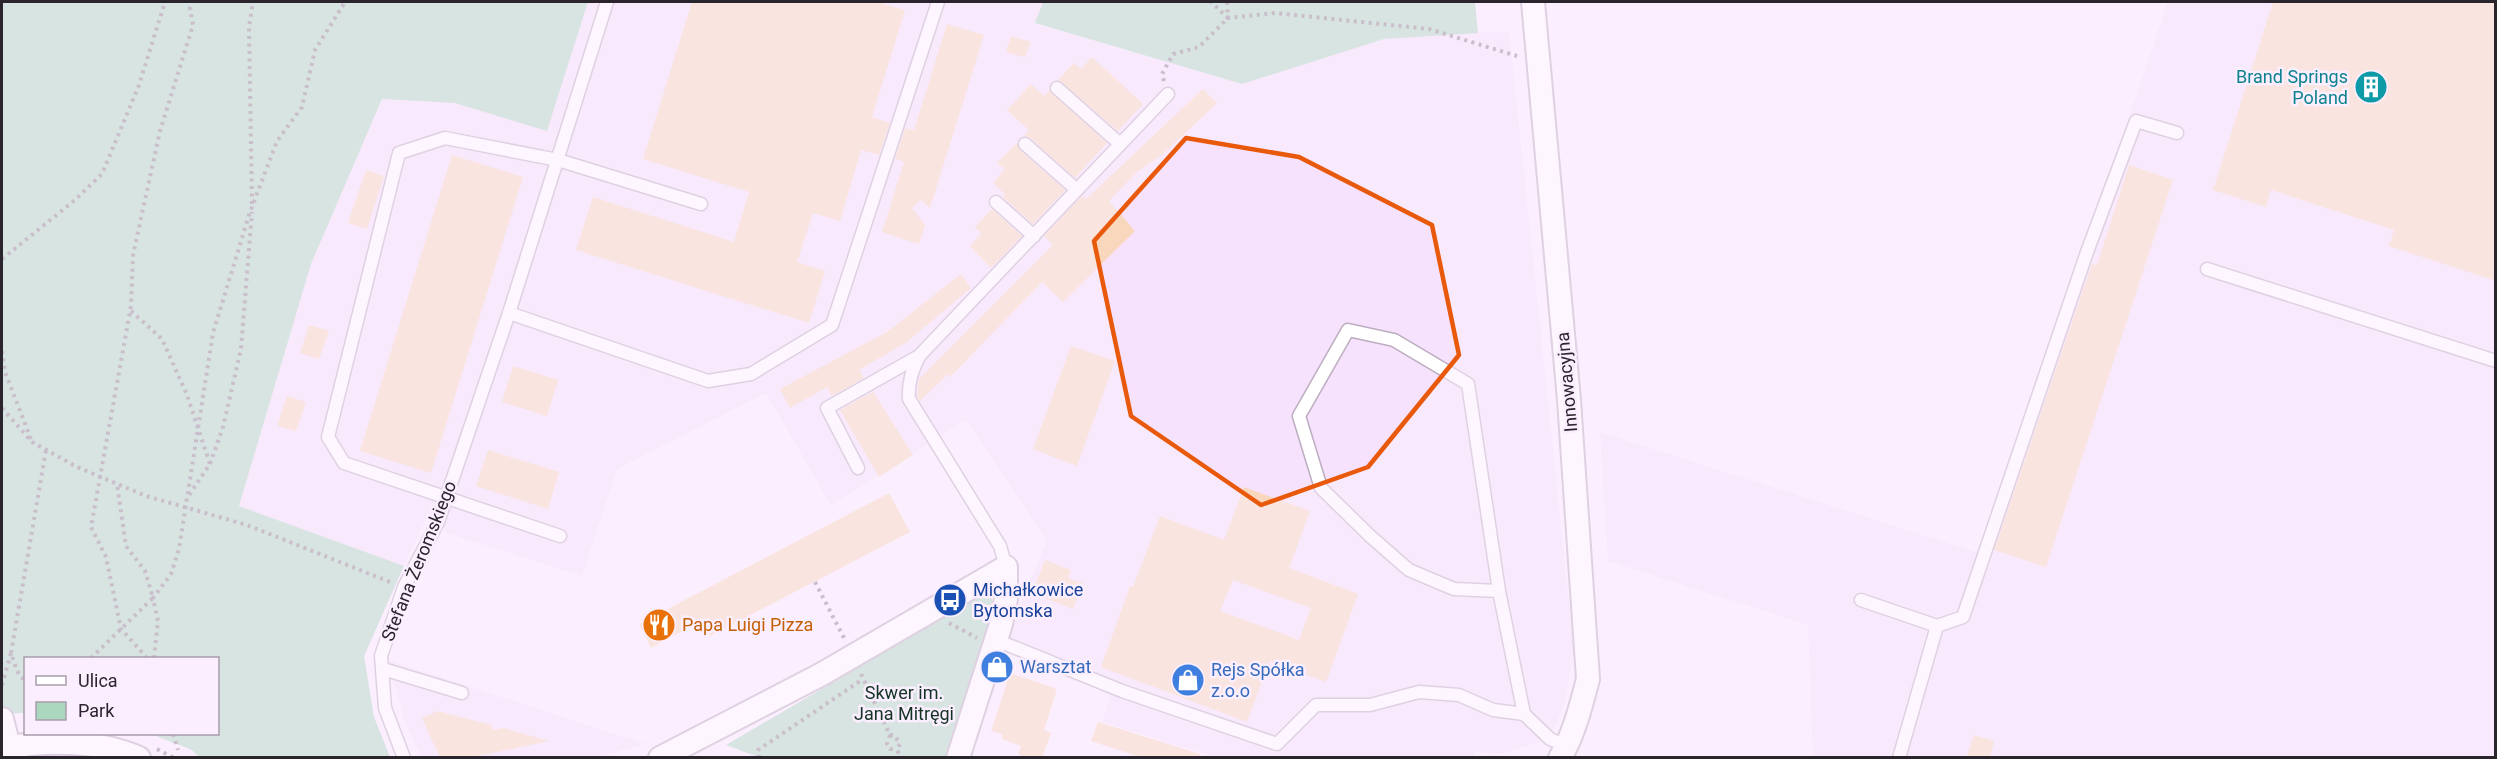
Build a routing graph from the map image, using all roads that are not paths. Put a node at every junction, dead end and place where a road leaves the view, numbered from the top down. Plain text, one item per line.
1 (608, 2) edge
2 (938, 2) edge
3 (1533, 2) edge
4 (1057, 88) dead end
5 (1168, 94) road end
6 (2177, 133) dead end
7 (1025, 144) dead end
8 (1120, 144) junction
9 (558, 160) junction
10 (1077, 190) junction
11 (996, 202) dead end
12 (701, 204) dead end
13 (1034, 236) junction
14 (2207, 269) dead end
15 (510, 313) junction
16 (920, 355) junction
17 (2496, 361) edge
18 (858, 468) dead end
19 (446, 499) junction
20 (560, 536) dead end
21 (1006, 567) junction
22 (1499, 591) junction
23 (1862, 600) dead end
24 (1937, 626) junction
25 (995, 643) junction
26 (382, 669) junction
27 (462, 693) dead end
28 (1524, 714) junction
29 (2, 719) edge
30 (5, 748) edge
31 (1563, 752) edge
32 (129, 756) edge
33 (405, 758) edge
34 (660, 758) edge
35 (958, 758) edge
36 (1899, 758) edge

1 - 9 lane, Stefana Żeromskiego
2 - 15 lane
3 - 31 street, Innowacyjna
4 - 8 lane
5 - 8 lane
6 - 24 lane
7 - 10 lane
8 - 10 lane
9 - 12 lane
9 - 15 lane, Stefana Żeromskiego
9 - 19 lane
10 - 13 lane
11 - 13 lane
13 - 16 lane
14 - 17 lane
15 - 19 lane, Stefana Żeromskiego
16 - 18 lane
16 - 21 lane
19 - 20 lane
19 - 26 lane, Stefana Żeromskiego
21 - 25 street
21 - 34 street
22 - 22 lane
22 - 28 lane
23 - 24 lane
24 - 36 lane
25 - 28 lane
25 - 35 street
26 - 27 lane
26 - 33 lane, Stefana Żeromskiego
28 - 31 lane
29 - 30 street
30 - 32 street

